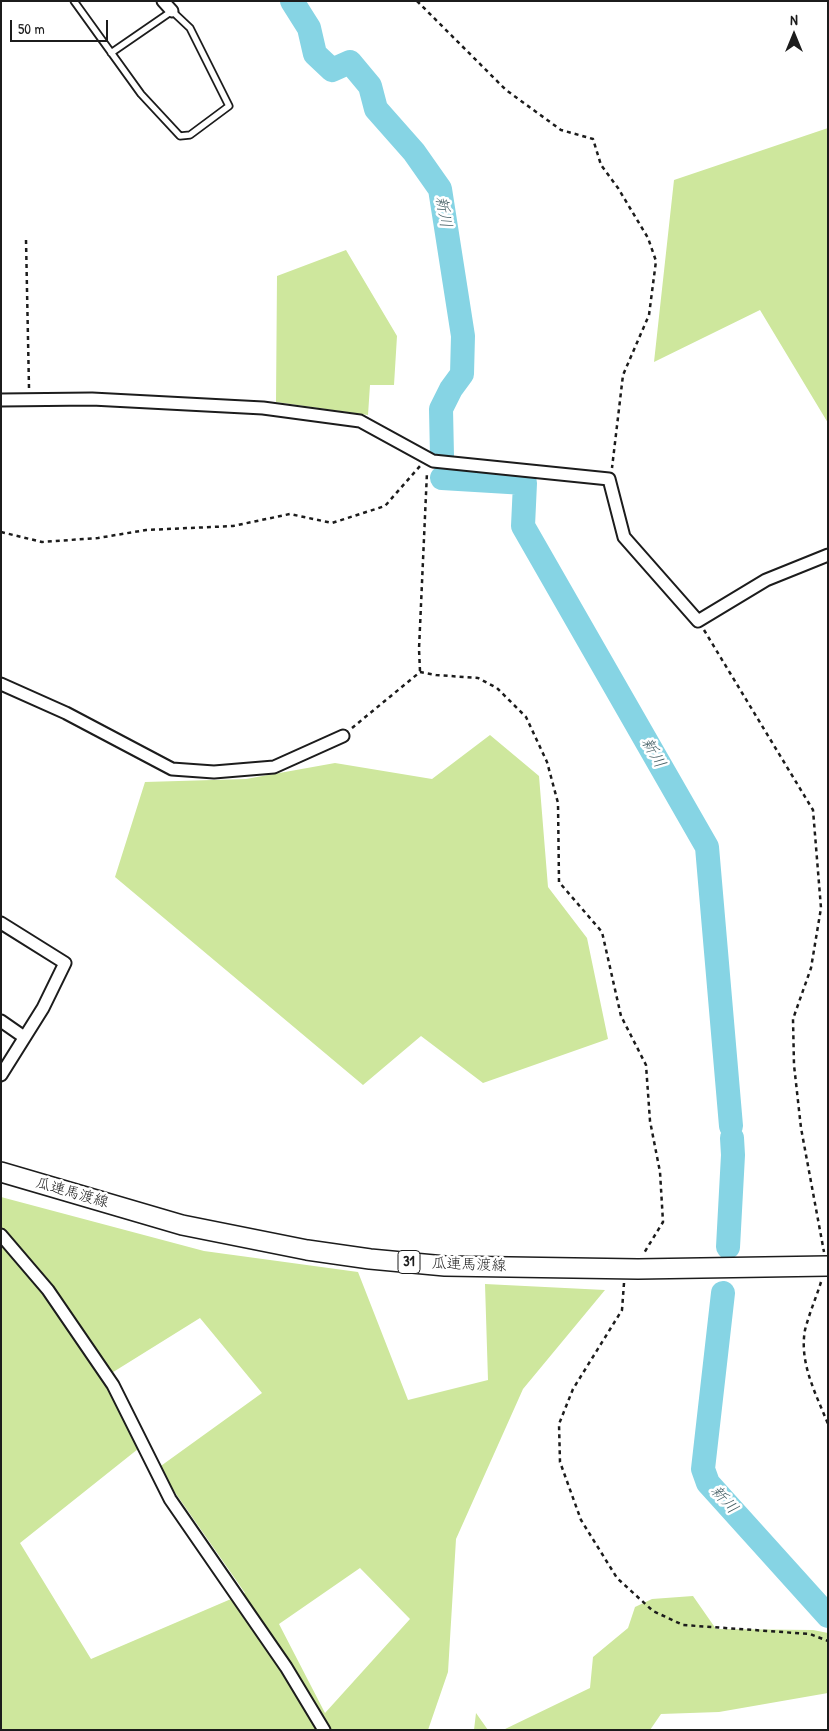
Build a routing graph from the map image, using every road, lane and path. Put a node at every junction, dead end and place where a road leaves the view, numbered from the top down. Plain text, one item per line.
1 (74, 1) edge
2 (162, 1) edge
3 (417, 1) edge
4 (172, 11) junction
5 (112, 53) junction
6 (26, 240) dead end
7 (1, 400) edge
8 (30, 400) junction
9 (427, 458) junction
10 (610, 479) junction
11 (1, 532) edge
12 (828, 555) edge
13 (698, 621) junction
14 (420, 672) junction
15 (1, 684) edge
16 (343, 736) joint
17 (1, 923) edge
18 (1, 1021) edge
19 (24, 1037) junction
20 (1, 1075) edge
21 (1, 1172) edge
22 (1, 1235) edge
23 (826, 1266) edge
24 (632, 1269) junction
25 (828, 1424) edge
26 (828, 1641) edge
27 (324, 1730) edge

1 - 5 lane
2 - 4 street
3 - 10 path
4 - 5 lane
4 - 5 lane
6 - 8 path
7 - 8 street
8 - 9 street
9 - 10 street
9 - 11 path
9 - 14 path
10 - 13 street
12 - 13 street
13 - 23 path
14 - 16 path
14 - 24 path
15 - 16 street
17 - 19 street
18 - 19 street
19 - 20 street
21 - 24 main road, 瓜連馬渡線 / 31
22 - 27 street
23 - 24 main road, 瓜連馬渡線 / 31
23 - 25 path
24 - 26 path

